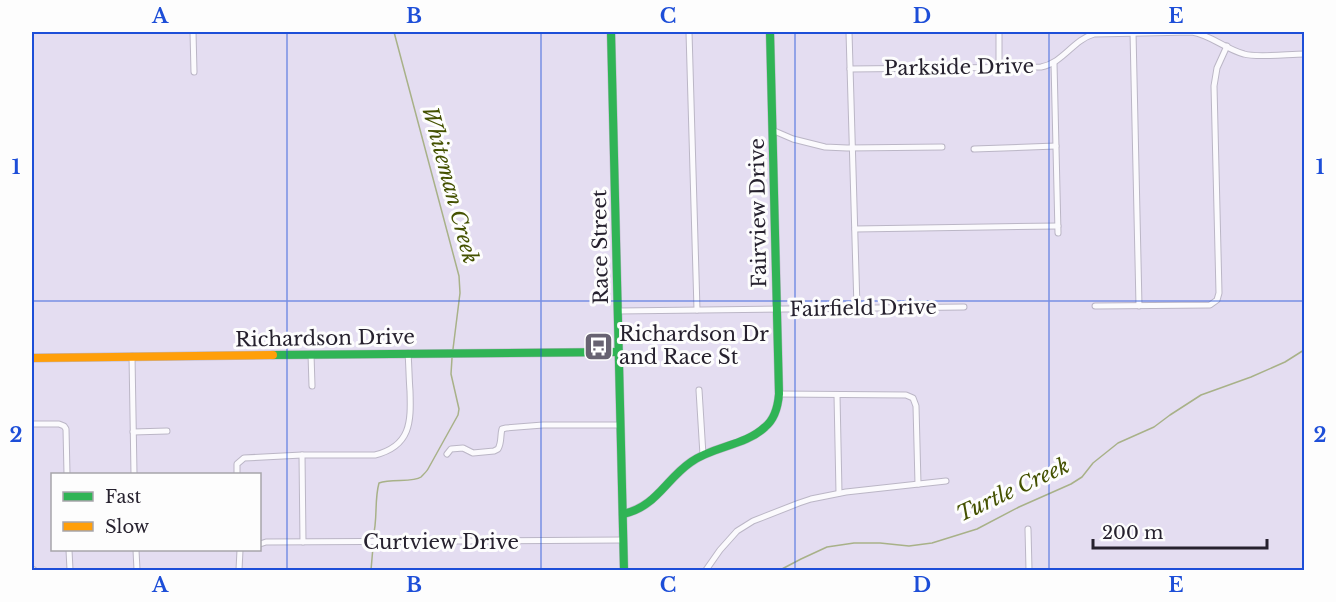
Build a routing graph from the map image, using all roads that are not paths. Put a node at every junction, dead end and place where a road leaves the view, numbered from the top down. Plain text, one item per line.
1 (193, 32) edge
2 (611, 32) edge
3 (689, 32) edge
4 (770, 32) edge
5 (849, 32) edge
6 (999, 32) edge
7 (1133, 32) edge
8 (1227, 46) junction
9 (1305, 54) edge
10 (1054, 63) junction
11 (999, 67) junction
12 (850, 69) junction
13 (194, 72) dead end
14 (772, 130) junction
15 (1056, 146) junction
16 (942, 147) dead end
17 (853, 148) junction
18 (974, 149) dead end
19 (855, 229) junction
20 (1095, 306) dead end
21 (1139, 306) junction
22 (964, 307) dead end
23 (857, 308) junction
24 (776, 309) junction
25 (697, 310) junction
26 (618, 311) junction
27 (619, 352) junction
28 (408, 353) junction
29 (311, 354) junction
30 (132, 356) junction
31 (32, 358) edge
32 (312, 386) dead end
33 (699, 390) dead end
34 (779, 394) junction
35 (837, 394) junction
36 (32, 424) edge
37 (621, 425) junction
38 (167, 431) dead end
39 (133, 432) junction
40 (447, 454) dead end
41 (703, 454) junction
42 (302, 455) junction
43 (67, 473) edge
44 (134, 473) edge
45 (237, 473) edge
46 (946, 481) dead end
47 (918, 484) junction
48 (839, 493) junction
49 (623, 514) junction
50 (1028, 529) dead end
51 (623, 540) junction
52 (303, 542) junction
53 (261, 544) edge
54 (69, 551) edge
55 (136, 551) edge
56 (240, 551) edge
57 (70, 570) edge
58 (137, 570) edge
59 (239, 570) edge
60 (624, 570) edge
61 (706, 570) edge
62 (1029, 570) edge

1 - 13 street
2 - 26 street, Race Street
3 - 25 street
4 - 14 street, Fairview Drive
5 - 12 street
6 - 11 street
7 - 8 street, Parkside Drive
7 - 10 street, Parkside Drive
7 - 21 street
8 - 9 street, Parkside Drive
8 - 21 street
10 - 11 street, Parkside Drive
10 - 15 street
11 - 12 street, Parkside Drive
12 - 17 street
14 - 17 street
14 - 24 street, Fairview Drive
15 - 18 street
15 - 19 street
16 - 17 street
17 - 19 street
19 - 23 street
20 - 21 street
22 - 23 street, Fairfield Drive
23 - 24 street, Fairfield Drive
24 - 25 street, Fairfield Drive
24 - 34 street, Fairview Drive
25 - 26 street, Fairfield Drive
26 - 27 street, Race Street
27 - 28 street, Richardson Drive
27 - 37 street, Race Street
28 - 29 street, Richardson Drive
28 - 42 street
29 - 30 street, Richardson Drive
29 - 32 street
30 - 31 street, Richardson Drive
30 - 39 street
33 - 41 street
34 - 35 street
34 - 41 street
35 - 47 street
35 - 48 street
36 - 43 street
37 - 40 street
37 - 49 street, Race Street
38 - 39 street
39 - 44 street
41 - 49 street
42 - 45 street
42 - 52 street
46 - 47 street
47 - 48 street
48 - 61 street
49 - 51 street, Race Street
50 - 62 street
51 - 52 street, Curtview Drive
51 - 60 street, Race Street
52 - 53 street, Curtview Drive
54 - 57 street
55 - 58 street
56 - 59 street

